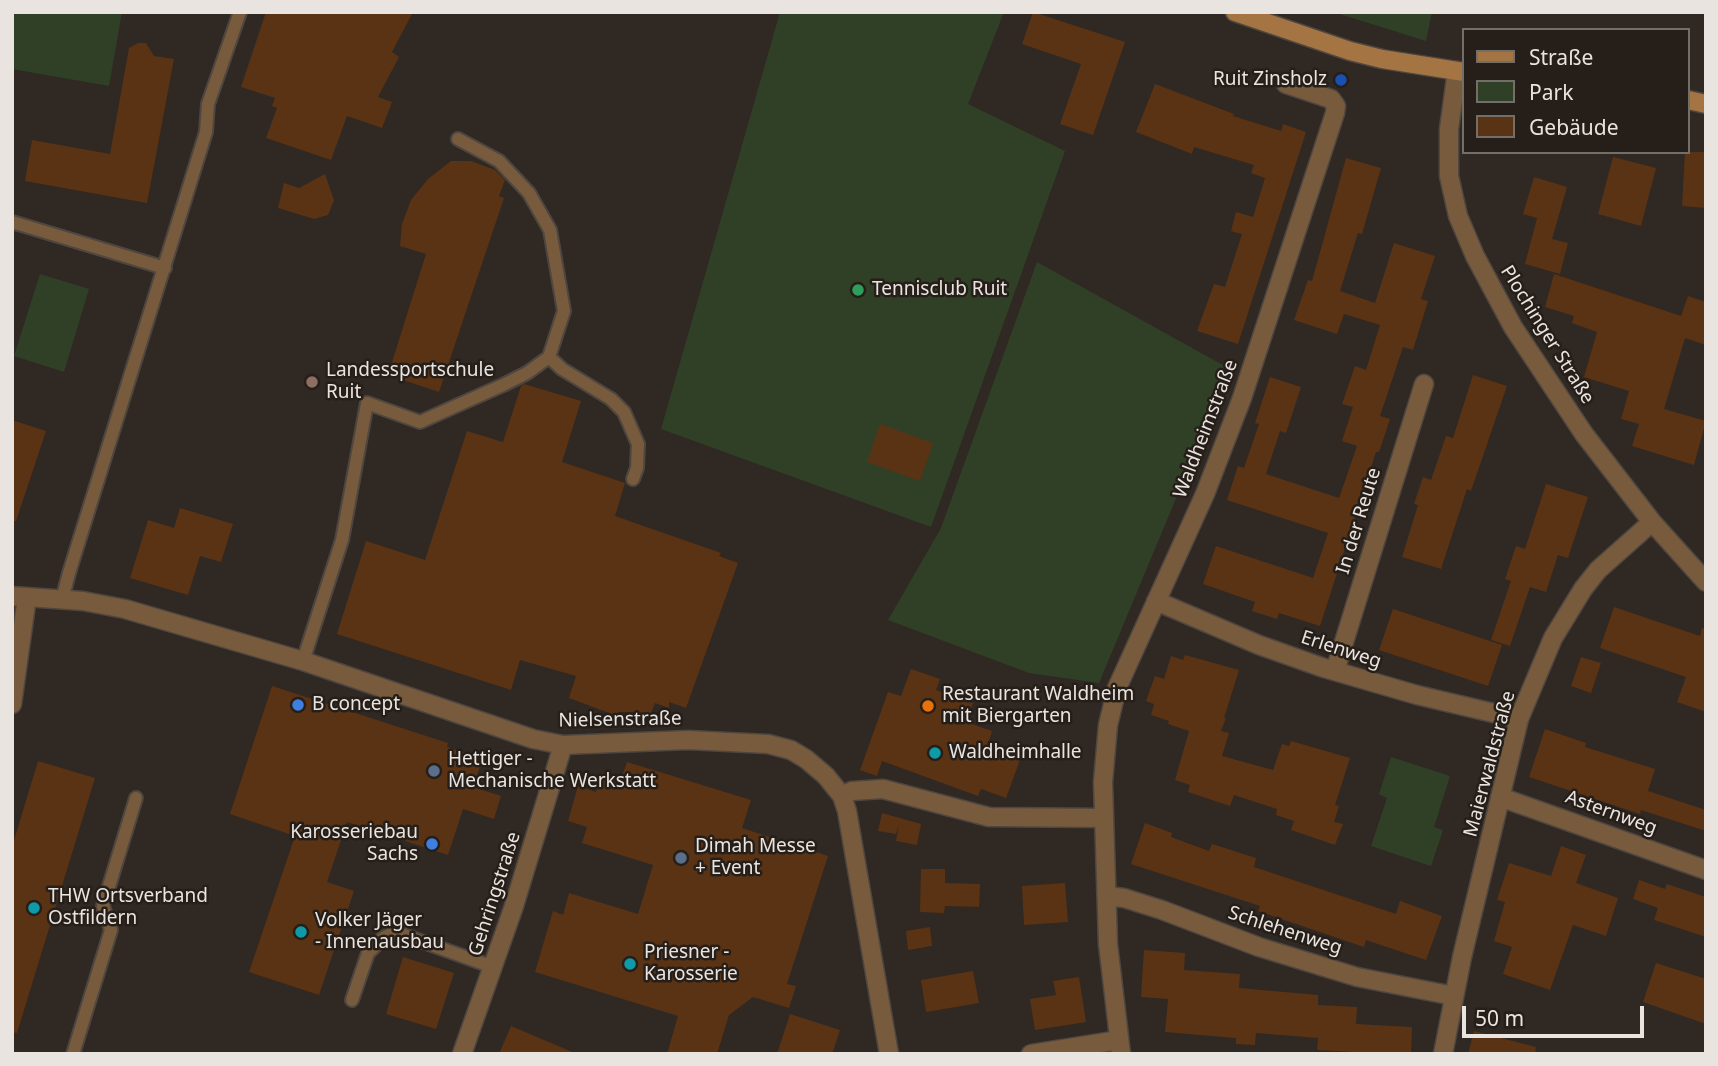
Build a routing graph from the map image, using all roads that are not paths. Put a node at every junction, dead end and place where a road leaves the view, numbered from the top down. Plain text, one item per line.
1 (240, 12) edge
2 (1234, 12) edge
3 (1460, 71) edge
4 (1286, 84) dead end
5 (458, 139) dead end
6 (12, 222) edge
7 (165, 268) junction
8 (549, 357) junction
9 (1424, 384) dead end
10 (633, 479) dead end
11 (1651, 522) junction
12 (1706, 582) edge
13 (20, 597) edge
14 (62, 600) junction
15 (1156, 601) junction
16 (303, 661) junction
17 (1335, 671) junction
18 (12, 704) edge
19 (1519, 719) junction
20 (563, 745) junction
21 (842, 796) junction
22 (1500, 797) junction
23 (136, 798) dead end
24 (1104, 818) junction
25 (1706, 870) edge
26 (1107, 896) junction
27 (493, 967) junction
28 (1454, 996) junction
29 (352, 1000) dead end
30 (1120, 1047) edge
31 (73, 1054) edge
32 (462, 1054) edge
33 (888, 1054) edge
34 (1031, 1054) edge
35 (1443, 1054) edge

1 - 7 lane
2 - 3 main road
3 - 11 street, Plochinger Straße
4 - 15 street, Waldheimstraße
5 - 8 lane
6 - 7 lane
7 - 14 lane
8 - 10 lane
8 - 16 lane
9 - 17 street, In der Reute
11 - 12 street, Plochinger Straße
11 - 19 street, Maierwaldstraße
13 - 14 street, Nielsenstraße
13 - 18 street
14 - 16 street, Nielsenstraße
15 - 17 street, Erlenweg
15 - 24 street, Waldheimstraße
16 - 20 street, Nielsenstraße
17 - 19 street, Erlenweg
19 - 22 street, Maierwaldstraße
20 - 21 street, Nielsenstraße
20 - 27 street, Gehringstraße
21 - 24 street
21 - 33 street, Nielsenstraße
22 - 25 street, Asternweg
22 - 28 street, Maierwaldstraße
23 - 31 lane
24 - 26 street, Waldheimstraße
26 - 28 street, Schlehenweg
26 - 30 street, Waldheimstraße
27 - 29 lane
27 - 32 street, Gehringstraße
28 - 35 street, Maierwaldstraße
30 - 34 street

